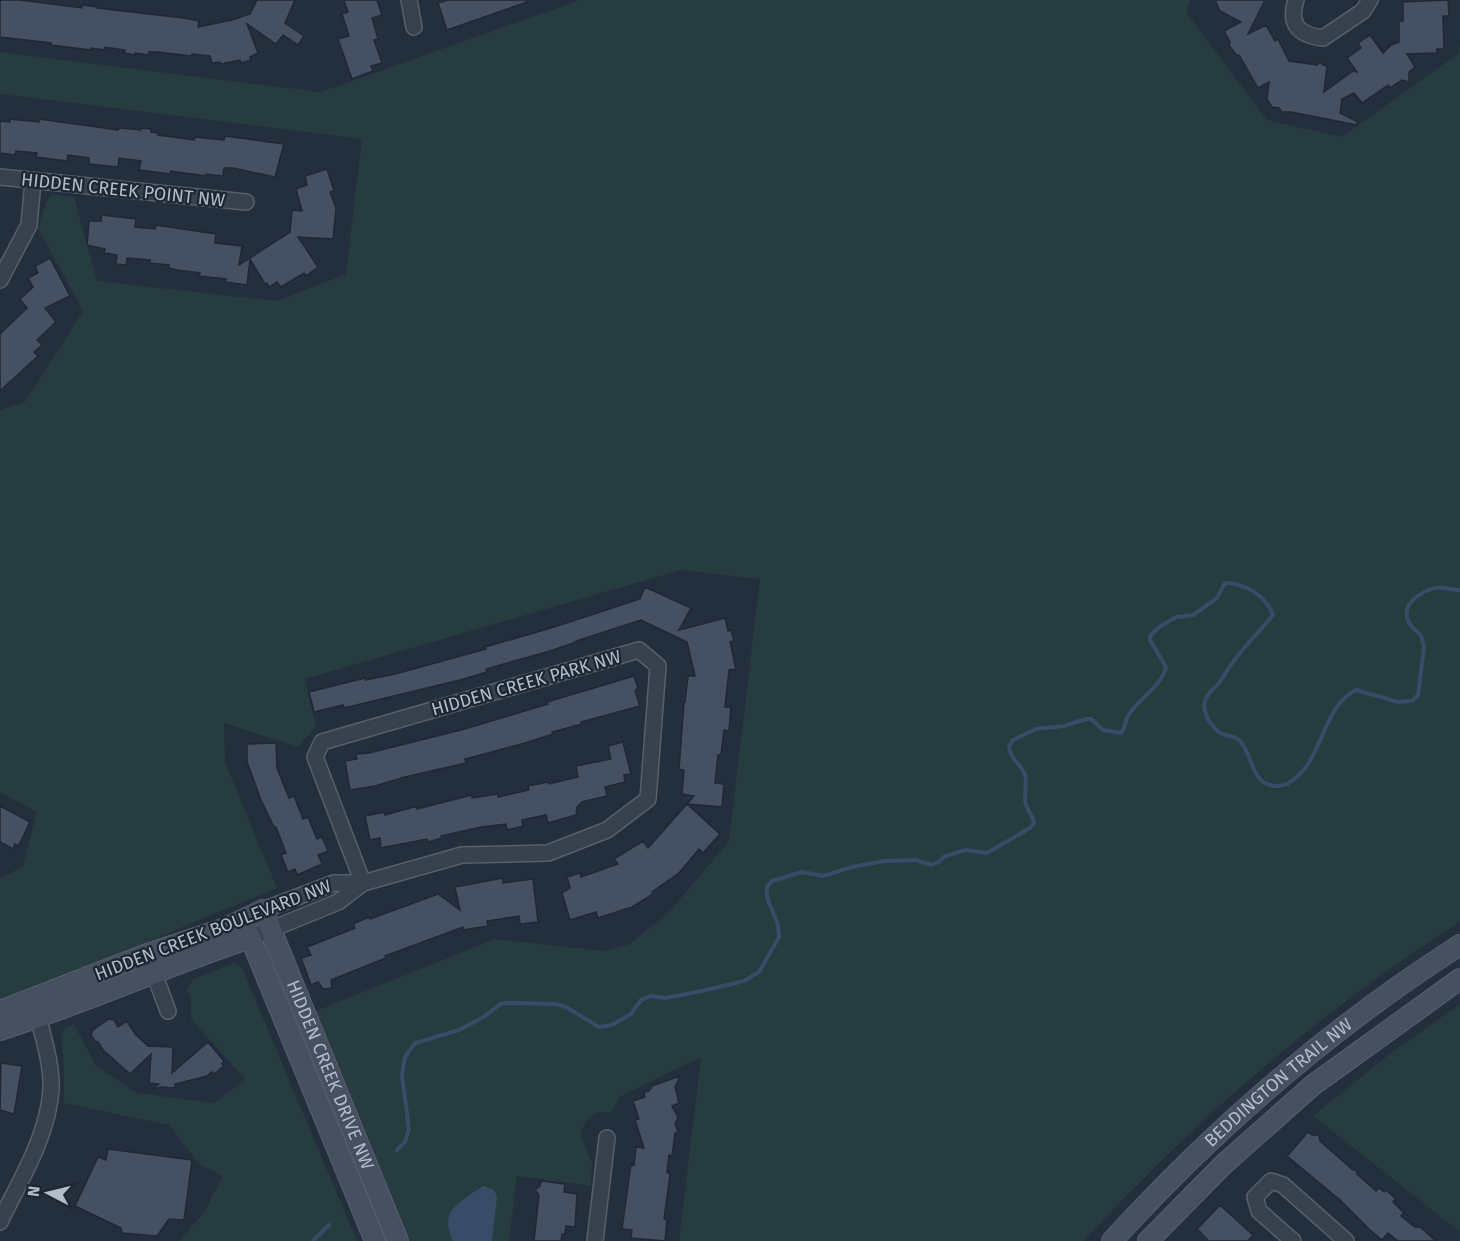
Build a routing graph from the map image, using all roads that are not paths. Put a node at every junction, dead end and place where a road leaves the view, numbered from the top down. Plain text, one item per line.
1 (409, 0) edge
2 (1296, 0) edge
3 (1370, 0) edge
4 (414, 27) dead end
5 (0, 177) edge
6 (33, 181) junction
7 (246, 202) dead end
8 (0, 280) edge
9 (363, 882) junction
10 (263, 910) junction
11 (247, 929) junction
12 (270, 931) junction
13 (1460, 945) edge
14 (150, 963) junction
15 (1460, 978) edge
16 (36, 1008) junction
17 (0, 1011) edge
18 (168, 1011) dead end
19 (0, 1030) edge
20 (607, 1138) dead end
21 (0, 1222) edge
22 (375, 1241) edge
23 (398, 1241) edge
24 (595, 1241) edge
25 (1112, 1241) edge
26 (1148, 1241) edge
27 (1293, 1241) edge
28 (1347, 1241) edge

1 - 4 street
2 - 3 street
5 - 6 street, HIDDEN CREEK POINT NW
6 - 7 street, HIDDEN CREEK POINT NW
6 - 8 street
9 - 9 street, HIDDEN CREEK PARK NW
9 - 10 street, HIDDEN CREEK BOULEVARD NW
9 - 12 street, HIDDEN CREEK BOULEVARD NW
10 - 11 street, HIDDEN CREEK BOULEVARD NW
10 - 12 street, HIDDEN CREEK DRIVE NW
11 - 12 street, HIDDEN CREEK BOULEVARD NW
11 - 14 street, HIDDEN CREEK BOULEVARD NW
11 - 22 street, HIDDEN CREEK DRIVE NW
12 - 23 street, HIDDEN CREEK DRIVE NW
13 - 25 street, BEDDINGTON TRAIL NW
14 - 16 street, HIDDEN CREEK BOULEVARD NW
14 - 18 street
15 - 26 street, BEDDINGTON TRAIL NW
16 - 17 street, HIDDEN CREEK BOULEVARD NW
16 - 19 street, HIDDEN CREEK BOULEVARD NW
16 - 21 street
20 - 24 street
27 - 28 street

